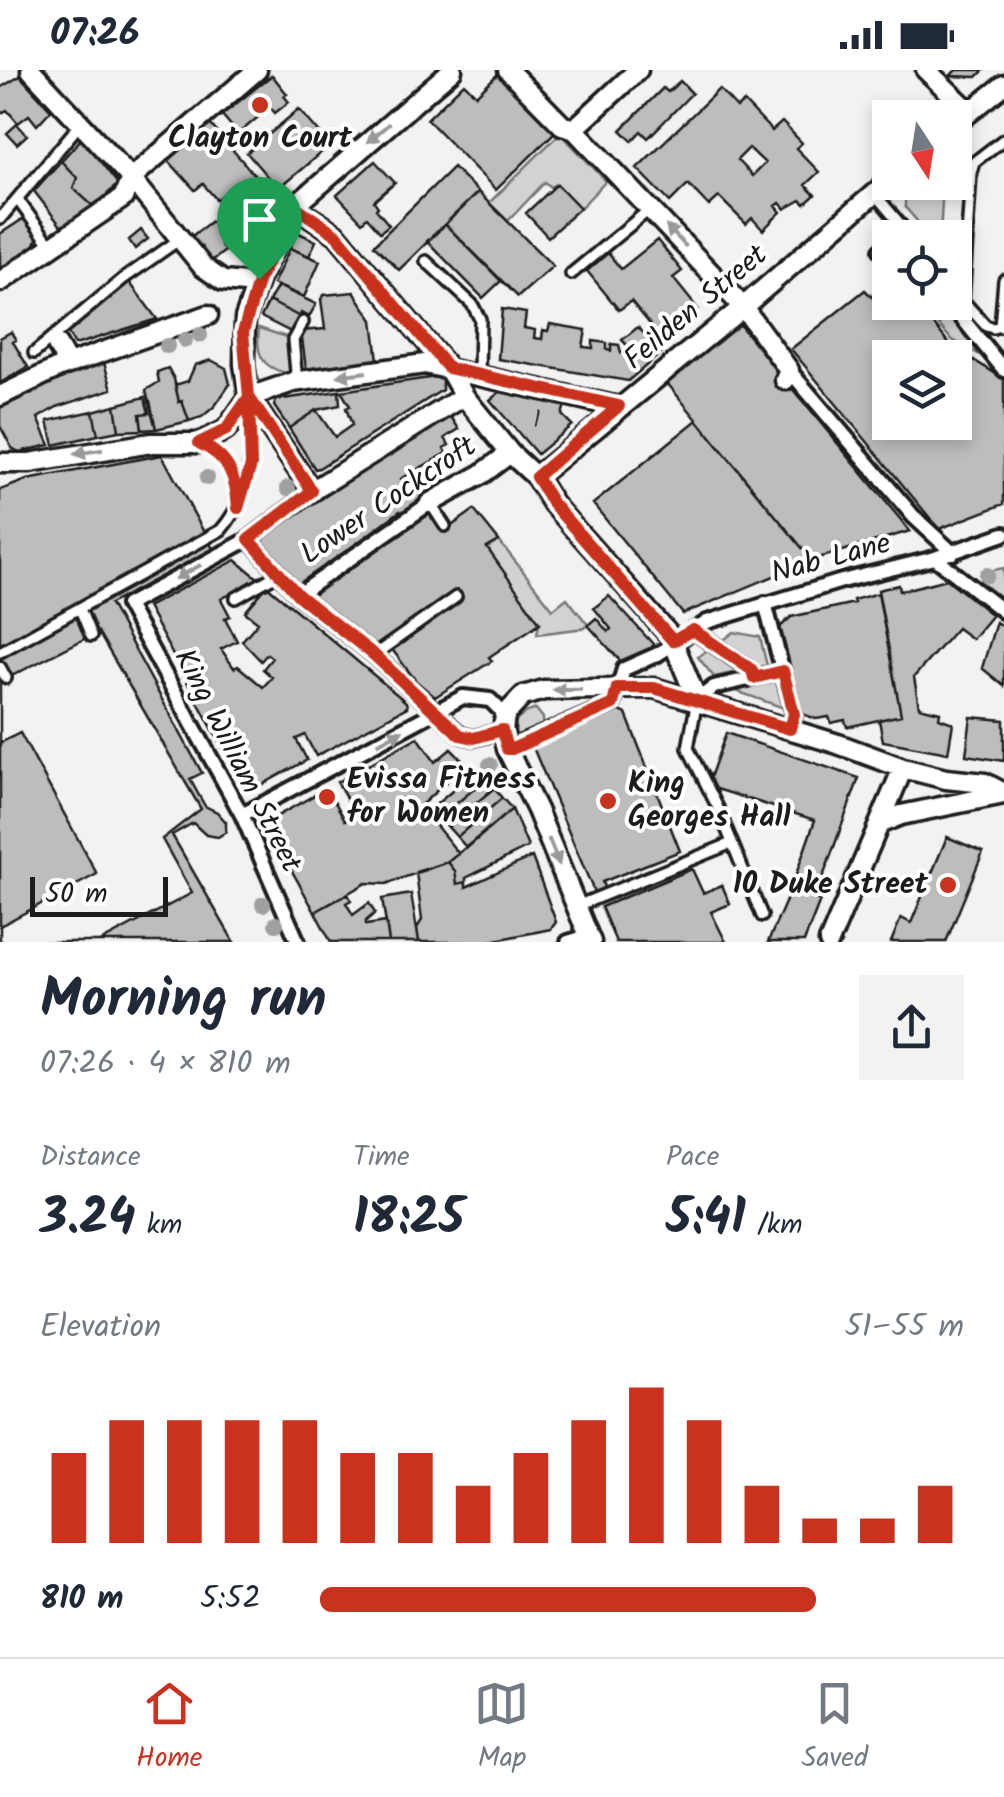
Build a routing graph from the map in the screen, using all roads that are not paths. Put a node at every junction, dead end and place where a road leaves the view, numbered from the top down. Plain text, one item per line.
1 (32, 70) edge
2 (257, 70) edge
3 (452, 70) edge
4 (508, 70) edge
5 (638, 70) edge
6 (926, 70) edge
7 (1004, 84) edge
8 (948, 100) edge
9 (972, 110) edge
10 (81, 124) junction
11 (574, 129) junction
12 (1004, 139) edge
13 (130, 178) junction
14 (872, 194) edge
15 (18, 200) junction
16 (881, 200) edge
17 (296, 207) junction
18 (650, 209) junction
19 (0, 220) edge
20 (897, 220) edge
21 (965, 220) edge
22 (180, 238) junction
23 (52, 247) junction
24 (426, 261) dead end
25 (571, 274) dead end
26 (259, 279) junction
27 (1004, 280) edge
28 (0, 282) edge
29 (744, 307) junction
30 (208, 315) dead end
31 (972, 315) edge
32 (969, 320) edge
33 (409, 321) junction
34 (302, 322) dead end
35 (1002, 326) edge
36 (57, 345) dead end
37 (244, 352) junction
38 (34, 353) dead end
39 (68, 364) junction
40 (392, 368) junction
41 (448, 368) junction
42 (1004, 370) edge
43 (480, 375) junction
44 (787, 375) joint
45 (295, 382) junction
46 (0, 396) edge
47 (464, 396) junction
48 (249, 397) junction
49 (630, 403) junction
50 (199, 443) junction
51 (510, 452) junction
52 (0, 464) edge
53 (536, 477) junction
54 (312, 491) junction
55 (430, 503) junction
56 (238, 508) junction
57 (445, 526) dead end
58 (1004, 534) edge
59 (249, 539) junction
60 (953, 553) junction
61 (935, 558) junction
62 (278, 574) junction
63 (298, 595) junction
64 (456, 596) dead end
65 (236, 598) dead end
66 (764, 602) junction
67 (80, 608) junction
68 (1004, 612) edge
69 (693, 630) junction
70 (90, 636) dead end
71 (673, 641) junction
72 (0, 652) edge
73 (374, 655) junction
74 (0, 667) edge
75 (783, 671) junction
76 (6, 678) dead end
77 (754, 678) junction
78 (617, 688) junction
79 (697, 700) junction
80 (438, 711) junction
81 (500, 722) junction
82 (790, 729) junction
83 (507, 749) junction
84 (902, 768) junction
85 (1004, 793) edge
86 (242, 815) junction
87 (879, 824) junction
88 (732, 844) junction
89 (577, 906) junction
90 (762, 916) dead end
91 (589, 939) edge
92 (298, 942) edge
93 (568, 942) edge
94 (829, 942) edge

1 - 10 street
2 - 13 street
3 -> 17 street
4 - 11 street
5 - 11 street
6 - 8 street
7 - 9 street
10 - 13 street
10 - 15 lane
11 - 18 street
12 - 21 lane
13 - 22 street
13 - 23 street
14 - 29 street, Feilden Street
15 - 19 lane
15 - 23 lane
16 - 20 lane
17 - 26 street
17 - 33 street
18 - 25 lane
29 -> 18 street
22 - 26 street
22 - 38 lane
23 - 28 street
24 - 43 lane
26 - 37 street
27 - 35 lane
29 - 44 street
29 - 49 street, Feilden Street
30 - 39 street
31 - 35 lane
32 - 42 street
33 - 40 street
33 - 41 street
34 - 45 lane
36 - 39 street
37 - 45 street
37 - 48 street
39 - 46 street
40 - 41 street
40 -> 45 street
41 - 43 street
41 - 47 street
43 - 49 street
44 - 60 street
45 - 48 street
47 - 51 street
47 - 54 street
48 - 50 street
48 - 54 street
48 - 56 lane
49 - 53 street, Feilden Street
50 -> 52 street
50 - 56 lane
51 - 53 street
51 - 55 street, Lower Cockcroft
53 - 71 street
54 - 59 street
55 - 57 lane
55 - 63 street, Lower Cockcroft
56 - 67 lane
58 - 60 street, Nab Lane
59 - 62 street
59 -> 86 street, King William Street
60 - 61 street, Nab Lane
61 - 66 street, Nab Lane
61 - 68 street
62 - 63 street
62 - 65 lane
63 - 73 street
64 - 73 lane
66 - 69 street, Nab Lane
66 - 75 street
67 - 70 lane
67 - 72 lane
69 - 71 street, Nab Lane
69 - 77 street
71 - 78 street, Nab Lane
71 - 79 street
73 - 80 street
74 - 76 lane
75 - 77 street
75 - 82 street
77 - 79 street
78 - 79 street
78 -> 81 street
78 - 83 street, Nab Lane
79 - 82 street
79 - 88 lane
80 - 81 street
80 - 81 street
86 -> 80 street
81 - 83 street
82 - 84 street
83 -> 89 street
84 - 85 street
84 - 87 street
85 - 87 street
86 - 92 street, King William Street
87 - 94 street
88 - 89 lane
88 - 90 lane
89 - 91 street
91 - 93 street

